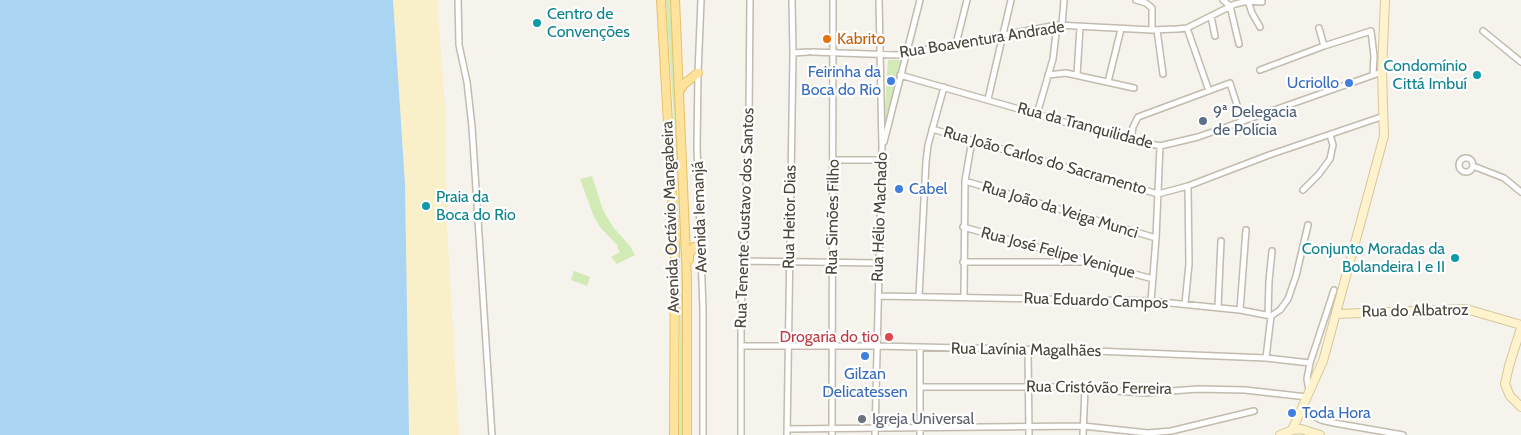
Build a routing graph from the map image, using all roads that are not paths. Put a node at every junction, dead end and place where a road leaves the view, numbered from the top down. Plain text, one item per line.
1 (458, 0) edge
2 (661, 0) edge
3 (675, 0) edge
4 (701, 0) edge
5 (750, 0) edge
6 (792, 0) edge
7 (833, 0) edge
8 (879, 0) edge
9 (920, 0) edge
10 (967, 0) edge
11 (1010, 0) edge
12 (1064, 0) edge
13 (1136, 0) edge
14 (1223, 0) edge
15 (1385, 0) edge
16 (1248, 1) edge
17 (1262, 2) dead end
18 (1230, 6) junction
19 (1211, 16) junction
20 (1059, 25) junction
21 (1080, 26) junction
22 (1260, 26) dead end
23 (1187, 28) junction
24 (1319, 28) dead end
25 (1121, 29) junction
26 (1154, 30) junction
27 (1483, 32) dead end
28 (1002, 35) junction
29 (1215, 36) dead end
30 (956, 44) junction
31 (1240, 44) dead end
32 (1324, 46) junction
33 (834, 52) junction
34 (793, 53) junction
35 (880, 54) junction
36 (905, 54) junction
37 (1521, 62) edge
38 (1260, 70) dead end
39 (1382, 72) junction
40 (698, 73) junction
41 (1163, 74) dead end
42 (900, 75) junction
43 (1048, 75) junction
44 (1076, 75) junction
45 (1373, 75) junction
46 (1108, 82) junction
47 (944, 87) junction
48 (1134, 88) dead end
49 (1209, 91) junction
50 (679, 92) junction
51 (988, 99) junction
52 (1038, 114) junction
53 (1385, 116) junction
54 (1242, 121) junction
55 (932, 129) junction
56 (1330, 135) junction
57 (972, 140) junction
58 (1130, 140) junction
59 (1160, 146) junction
60 (882, 147) junction
61 (834, 160) junction
62 (881, 160) junction
63 (1473, 166) dead end
64 (965, 181) junction
65 (1188, 186) junction
66 (1303, 190) dead end
67 (1521, 192) edge
68 (1158, 194) junction
69 (1308, 226) dead end
70 (963, 227) junction
71 (1246, 230) dead end
72 (1156, 238) junction
73 (1221, 241) dead end
74 (702, 248) junction
75 (1272, 251) dead end
76 (743, 261) junction
77 (789, 262) junction
78 (832, 262) junction
79 (878, 262) junction
80 (963, 262) junction
81 (1089, 262) junction
82 (687, 279) junction
83 (1153, 279) junction
84 (1334, 290) dead end
85 (878, 296) junction
86 (919, 296) junction
87 (964, 297) junction
88 (1151, 301) junction
89 (1185, 304) junction
90 (1218, 307) junction
91 (1240, 310) junction
92 (1337, 314) junction
93 (1269, 315) junction
94 (1521, 326) edge
95 (741, 346) junction
96 (788, 346) junction
97 (832, 346) junction
98 (876, 346) junction
99 (920, 348) junction
100 (1028, 350) junction
101 (1266, 358) junction
102 (1310, 363) junction
103 (1028, 386) junction
104 (920, 387) junction
105 (1085, 388) junction
106 (1308, 394) junction
107 (1521, 407) edge
108 (1301, 409) junction
109 (1254, 411) dead end
110 (1029, 426) junction
111 (1083, 426) junction
112 (787, 428) junction
113 (832, 428) junction
114 (875, 428) junction
115 (920, 428) junction
116 (978, 428) junction
117 (1292, 430) junction
118 (1369, 433) edge
119 (492, 435) edge
120 (674, 435) edge
121 (687, 435) edge
122 (703, 435) edge
123 (742, 435) edge
124 (786, 435) edge
125 (832, 435) edge
126 (875, 435) edge
127 (920, 435) edge
128 (978, 435) edge
129 (1029, 435) edge
130 (1083, 435) edge
131 (1280, 435) edge
132 (1320, 435) edge
133 (1403, 435) edge

1 - 119 street
2 - 120 main road, Avenida Octávio Mangabeira
3 - 50 main road, Avenida Octávio Mangabeira
4 - 40 street, Avenida Iemanjá
5 - 76 street, Rua Tenente Gustavo dos Santos
6 - 34 street, Rua Heitor Dias
7 - 33 street, Rua Simões Filho
8 - 35 street, Rua Hélio Machado
9 - 36 street
10 - 30 street
11 - 28 street
12 - 20 street
13 - 26 street
14 - 18 street
15 - 39 street
16 - 17 street
16 - 18 street
16 - 22 street
18 - 19 street
18 - 31 street
19 - 23 street
19 - 29 street
20 - 21 street, Rua Boaventura Andrade
20 - 28 street, Rua Boaventura Andrade
20 - 43 street
21 - 25 street, Rua Boaventura Andrade
21 - 44 street
23 - 26 street, Rua Boaventura Andrade
23 - 49 street
24 - 32 street
25 - 26 street, Rua Boaventura Andrade
25 - 46 street
26 - 41 street
27 - 37 street
28 - 30 street, Rua Boaventura Andrade
28 - 51 street
30 - 36 street, Rua Boaventura Andrade
32 - 38 street
32 - 45 street
33 - 34 street, Rua Boaventura Andrade
33 - 35 street, Rua Boaventura Andrade
33 - 61 street, Rua Simões Filho
34 - 77 street, Rua Heitor Dias
35 - 36 street, Rua Boaventura Andrade
35 - 60 street, Rua Hélio Machado
36 - 42 street
39 - 45 street, Rua da Tranquilidade
39 - 53 street
40 - 50 main road
40 - 74 street, Avenida Iemanjá
42 - 47 street, Rua da Tranquilidade
42 - 60 street
43 - 44 street
43 - 52 street
44 - 46 street
45 - 54 street, Rua da Tranquilidade
46 - 48 street
47 - 51 street, Rua da Tranquilidade
47 - 55 street
49 - 54 street
49 - 58 street
50 - 82 main road, Avenida Octávio Mangabeira
51 - 52 street, Rua da Tranquilidade
52 - 58 street, Rua da Tranquilidade
53 - 56 street, Rua João Carlos do Sacramento
53 - 92 street
54 - 59 street, Rua da Tranquilidade
55 - 57 street, Rua João Carlos do Sacramento
55 - 86 street
56 - 65 street, Rua João Carlos do Sacramento
56 - 66 street
57 - 64 street
57 - 68 street, Rua João Carlos do Sacramento
58 - 59 street, Rua da Tranquilidade
59 - 68 street
60 - 62 street, Rua Hélio Machado
61 - 62 street
61 - 78 street, Rua Simões Filho
62 - 79 street, Rua Hélio Machado
63 - 67 street
64 - 70 street
64 - 72 street, Rua João da Veiga Munci
65 - 68 street, Rua João Carlos do Sacramento
65 - 89 street
68 - 72 street
69 - 93 street
70 - 80 street
70 - 81 street, Rua José Felipe Venique
71 - 91 street
72 - 83 street
73 - 90 street
74 - 82 main road
74 - 122 street, Avenida Iemanjá
75 - 93 street
76 - 77 street
76 - 95 street, Rua Tenente Gustavo dos Santos
77 - 78 street
77 - 96 street, Rua Heitor Dias
78 - 79 street
78 - 97 street, Rua Simões Filho
79 - 85 street, Rua Hélio Machado
80 - 81 street
80 - 87 street
81 - 83 street, Rua José Felipe Venique
82 - 121 main road, Avenida Octávio Mangabeira
83 - 88 street
84 - 102 street
85 - 86 street, Rua Eduardo Campos
85 - 98 street, Rua Hélio Machado
86 - 87 street, Rua Eduardo Campos
87 - 88 street, Rua Eduardo Campos
88 - 89 street, Rua Eduardo Campos
89 - 90 street, Rua Eduardo Campos
90 - 91 street, Rua Eduardo Campos
91 - 93 street, Rua Eduardo Campos
92 - 94 street, Rua do Albatroz
92 - 106 street
93 - 101 street
94 - 107 street, Rua do Albatroz
95 - 96 street, Rua Lavínia Magalhães
95 - 123 street, Rua Tenente Gustavo dos Santos
96 - 97 street, Rua Lavínia Magalhães
96 - 112 street, Rua Heitor Dias
97 - 98 street, Rua Lavínia Magalhães
97 - 113 street, Rua Simões Filho
98 - 99 street, Rua Lavínia Magalhães
98 - 114 street, Rua Hélio Machado
99 - 100 street, Rua Lavínia Magalhães
99 - 104 street
100 - 101 street, Rua Lavínia Magalhães
100 - 103 street
101 - 102 street, Rua Lavínia Magalhães
102 - 106 street
103 - 104 street, Rua Cristóvão Ferreira
103 - 105 street, Rua Cristóvão Ferreira
103 - 110 street
104 - 115 street
105 - 106 street, Rua Cristóvão Ferreira
105 - 111 street
106 - 108 street
108 - 117 street
108 - 118 street
109 - 111 street
110 - 111 street
110 - 116 street
110 - 129 street
111 - 130 street
112 - 113 street
112 - 124 street, Rua Heitor Dias
113 - 114 street
113 - 125 street, Rua Simões Filho
114 - 115 street
114 - 126 street, Rua Hélio Machado
115 - 116 street
115 - 127 street
116 - 128 street
117 - 131 street
117 - 132 street
118 - 133 street

